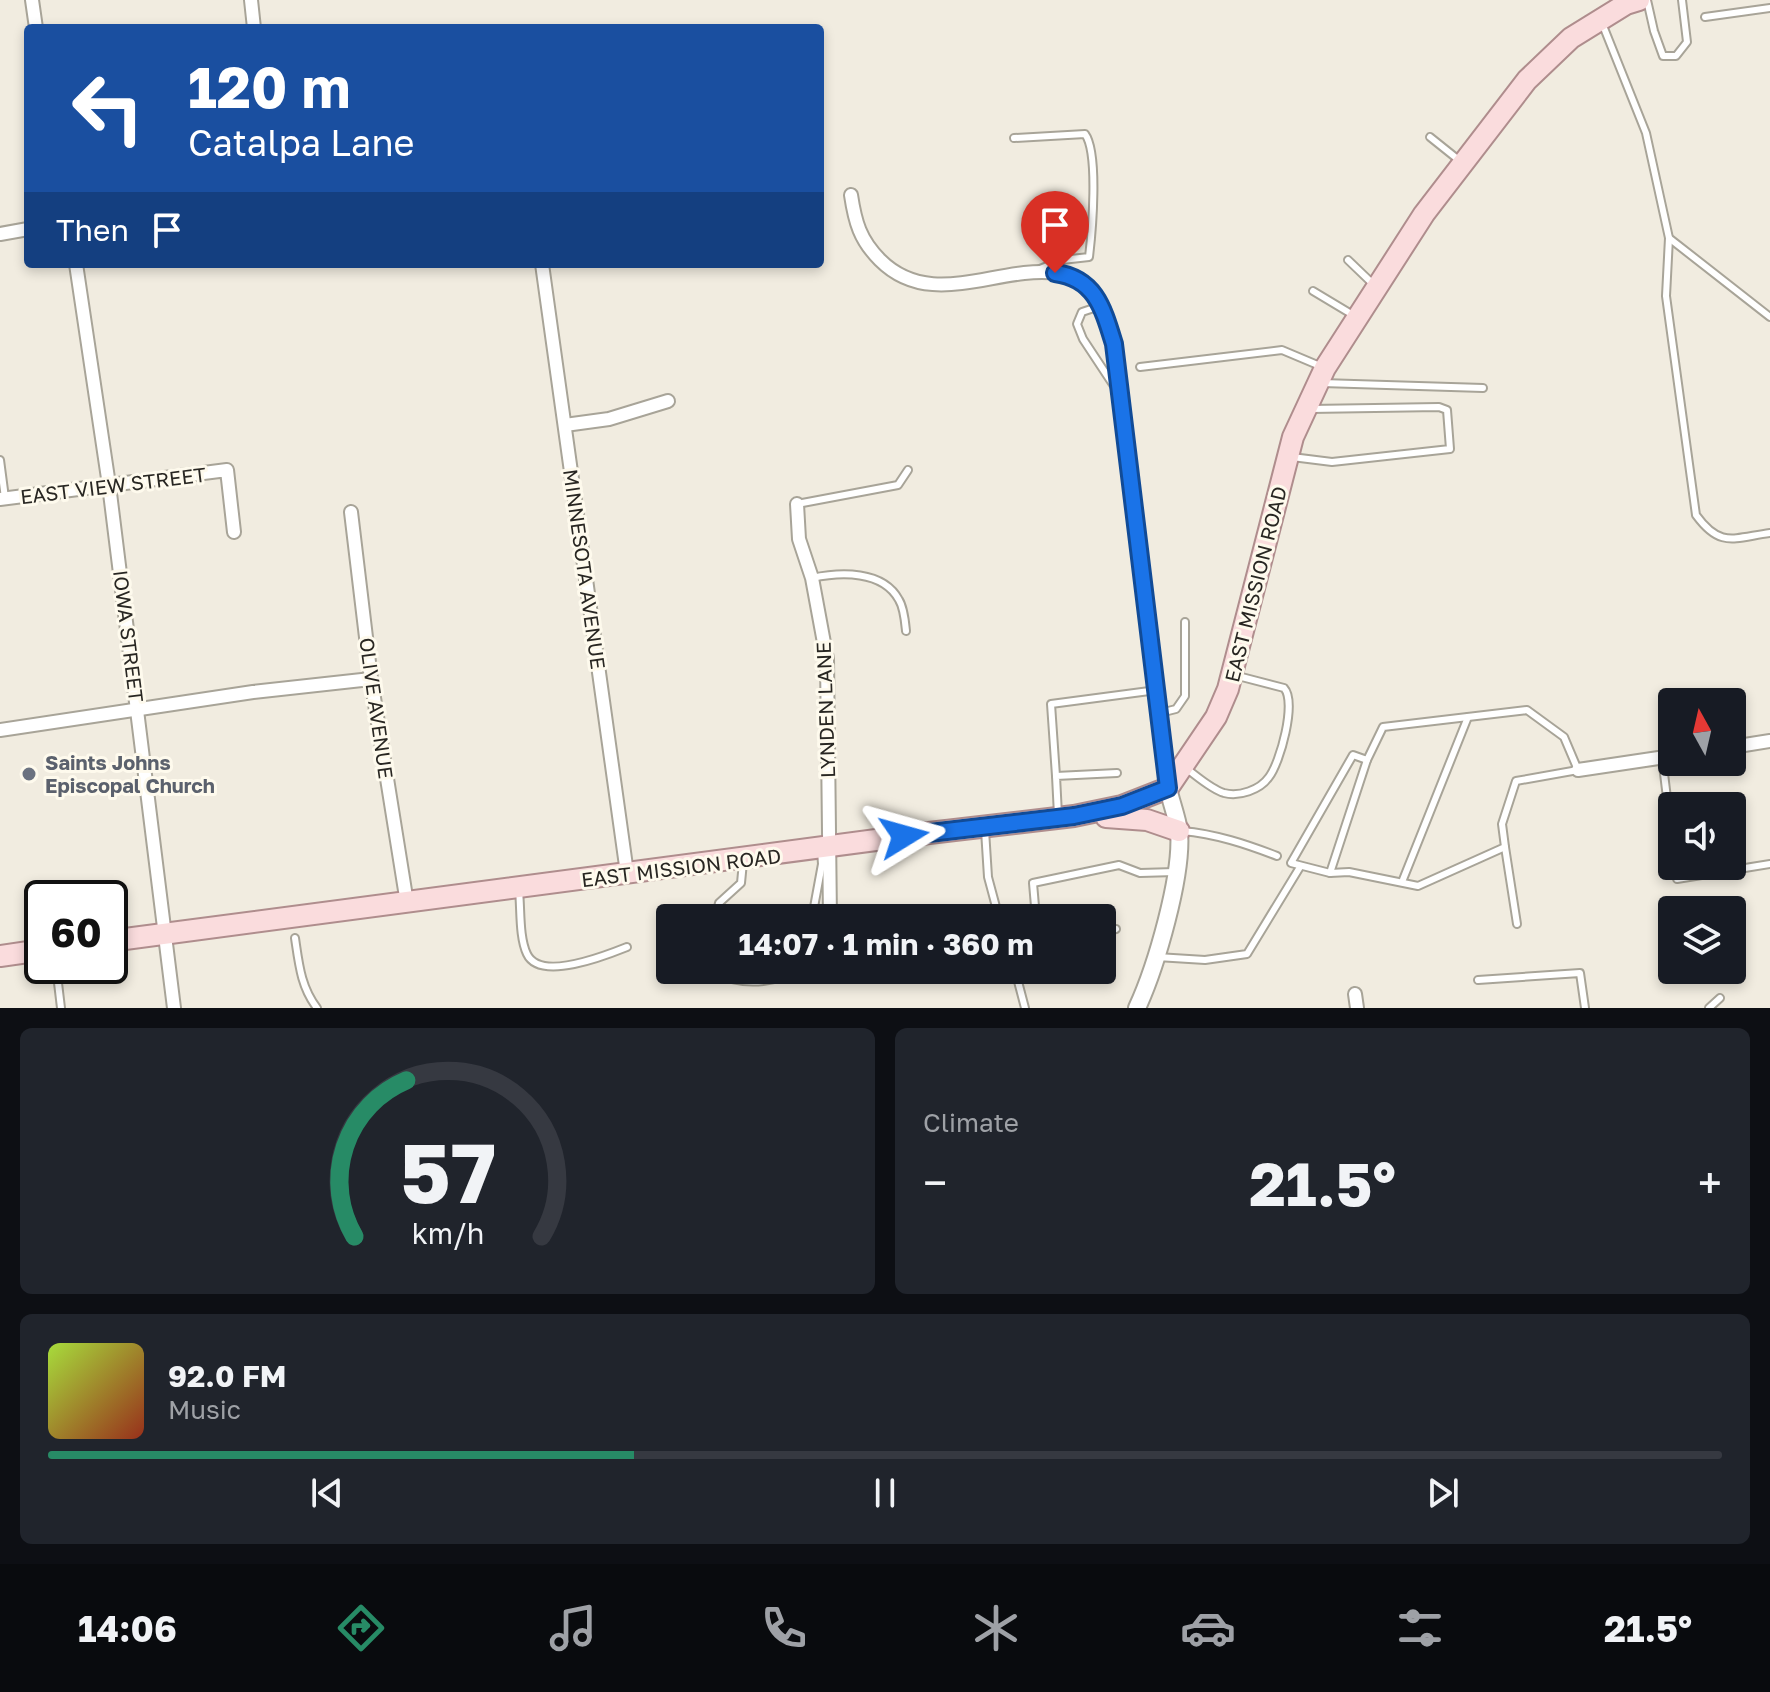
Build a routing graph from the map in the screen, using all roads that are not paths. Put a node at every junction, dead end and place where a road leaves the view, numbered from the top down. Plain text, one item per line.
1 (32, 0) edge
2 (251, 0) edge
3 (1639, 0) edge
4 (1647, 0) edge
5 (1682, 0) edge
6 (1770, 8) edge
7 (1705, 17) dead end
8 (1601, 19) junction
9 (35, 24) edge
10 (254, 24) edge
11 (1430, 137) dead end
12 (1014, 138) dead end
13 (1463, 163) junction
14 (851, 195) dead end
15 (24, 230) edge
16 (0, 234) edge
17 (1669, 238) junction
18 (1348, 260) dead end
19 (77, 268) edge
20 (543, 268) edge
21 (1036, 271) junction
22 (1376, 287) junction
23 (1313, 291) dead end
24 (1100, 306) junction
25 (1356, 317) junction
26 (1770, 317) edge
27 (1140, 367) dead end
28 (1322, 375) junction
29 (1483, 388) dead end
30 (1121, 394) junction
31 (668, 401) dead end
32 (1307, 409) junction
33 (565, 425) junction
34 (1288, 456) junction
35 (0, 460) edge
36 (908, 470) dead end
37 (109, 485) junction
38 (3, 499) edge
39 (797, 504) joint
40 (351, 512) dead end
41 (234, 532) dead end
42 (1770, 533) edge
43 (812, 578) junction
44 (1185, 622) dead end
45 (906, 631) dead end
46 (1233, 675) junction
47 (371, 679) junction
48 (1157, 690) junction
49 (138, 712) junction
50 (1160, 713) junction
51 (1468, 717) junction
52 (0, 730) edge
53 (1770, 741) edge
54 (1746, 745) edge
55 (1658, 758) edge
56 (1367, 760) junction
57 (1184, 767) junction
58 (1578, 770) junction
59 (1117, 773) dead end
60 (1056, 776) junction
61 (1168, 788) junction
62 (1066, 817) junction
63 (985, 826) junction
64 (1179, 831) junction
65 (1505, 847) junction
66 (824, 848) junction
67 (1277, 856) dead end
68 (743, 858) junction
69 (1770, 864) edge
70 (1300, 867) junction
71 (1746, 868) edge
72 (1177, 872) junction
73 (627, 873) junction
74 (1330, 873) junction
75 (1402, 882) junction
76 (519, 888) junction
77 (407, 903) junction
78 (719, 904) edge
79 (815, 904) edge
80 (829, 904) edge
81 (995, 904) edge
82 (1035, 904) edge
83 (1517, 924) dead end
84 (165, 933) junction
85 (128, 938) edge
86 (295, 938) dead end
87 (627, 947) dead end
88 (24, 953) edge
89 (0, 956) edge
90 (1154, 956) junction
91 (1478, 980) dead end
92 (58, 984) edge
93 (1019, 984) edge
94 (1355, 994) dead end
95 (1720, 998) dead end
96 (61, 1008) edge
97 (174, 1008) edge
98 (317, 1008) edge
99 (1025, 1008) edge
100 (1137, 1008) edge
101 (1357, 1008) edge
102 (1585, 1008) edge
103 (1709, 1008) edge

1 - 9 street
2 - 10 street
3 - 8 main road, EAST MISSION ROAD
4 - 5 lane
6 - 7 lane
8 - 13 main road, EAST MISSION ROAD
8 - 17 lane
11 - 13 lane
12 - 21 lane
13 - 22 main road, EAST MISSION ROAD
14 - 21 street
15 - 16 street
17 - 26 lane
17 - 42 lane
18 - 22 lane
19 - 37 street, IOWA STREET
20 - 33 street, MINNESOTA AVENUE
21 - 24 street
22 - 25 main road, EAST MISSION ROAD
23 - 25 lane
24 - 30 street
24 - 30 lane
25 - 28 main road, EAST MISSION ROAD
27 - 28 lane
28 - 29 lane
28 - 32 main road, EAST MISSION ROAD
30 - 48 street
31 - 33 street
32 - 34 main road, EAST MISSION ROAD
32 - 34 lane
33 - 73 street, MINNESOTA AVENUE
34 - 46 main road, EAST MISSION ROAD
35 - 38 lane
36 - 39 lane
37 - 38 street, EAST VIEW STREET
37 - 41 street, EAST VIEW STREET
37 - 49 street, IOWA STREET
39 - 43 street, LYNDEN LANE
40 - 47 street, OLIVE AVENUE
43 - 45 lane
43 - 66 street, LYNDEN LANE
44 - 50 lane
46 - 57 main road, EAST MISSION ROAD
46 - 57 lane
47 - 49 street
47 - 77 street, OLIVE AVENUE
48 - 50 street
48 - 60 lane
49 - 52 street
49 - 84 street, IOWA STREET
50 - 61 street
51 - 56 lane
51 - 58 lane
51 - 75 lane
53 - 54 street
55 - 58 street
56 - 70 lane
56 - 74 lane
57 - 61 main road, EAST MISSION ROAD
58 - 65 lane
59 - 60 lane
60 - 62 lane
61 - 62 main road, EAST MISSION ROAD
61 - 64 street
62 - 63 main road, EAST MISSION ROAD
62 - 64 main road
63 - 66 main road, EAST MISSION ROAD
63 - 81 lane
64 - 67 lane
64 - 72 street
65 - 75 lane
65 - 83 lane
66 - 68 main road, EAST MISSION ROAD
66 - 79 lane
66 - 80 street, LYNDEN LANE
68 - 73 main road, EAST MISSION ROAD
68 - 78 lane
69 - 71 lane
70 - 74 lane
70 - 90 lane
72 - 82 lane
72 - 90 street
73 - 76 main road, EAST MISSION ROAD
74 - 75 lane
76 - 77 main road, EAST MISSION ROAD
76 - 87 lane
77 - 84 main road, EAST MISSION ROAD
84 - 85 main road, EAST MISSION ROAD
84 - 97 street, IOWA STREET
86 - 98 lane
88 - 89 main road
90 - 100 street
91 - 102 lane
92 - 96 lane
93 - 99 lane
94 - 101 street
95 - 103 lane

